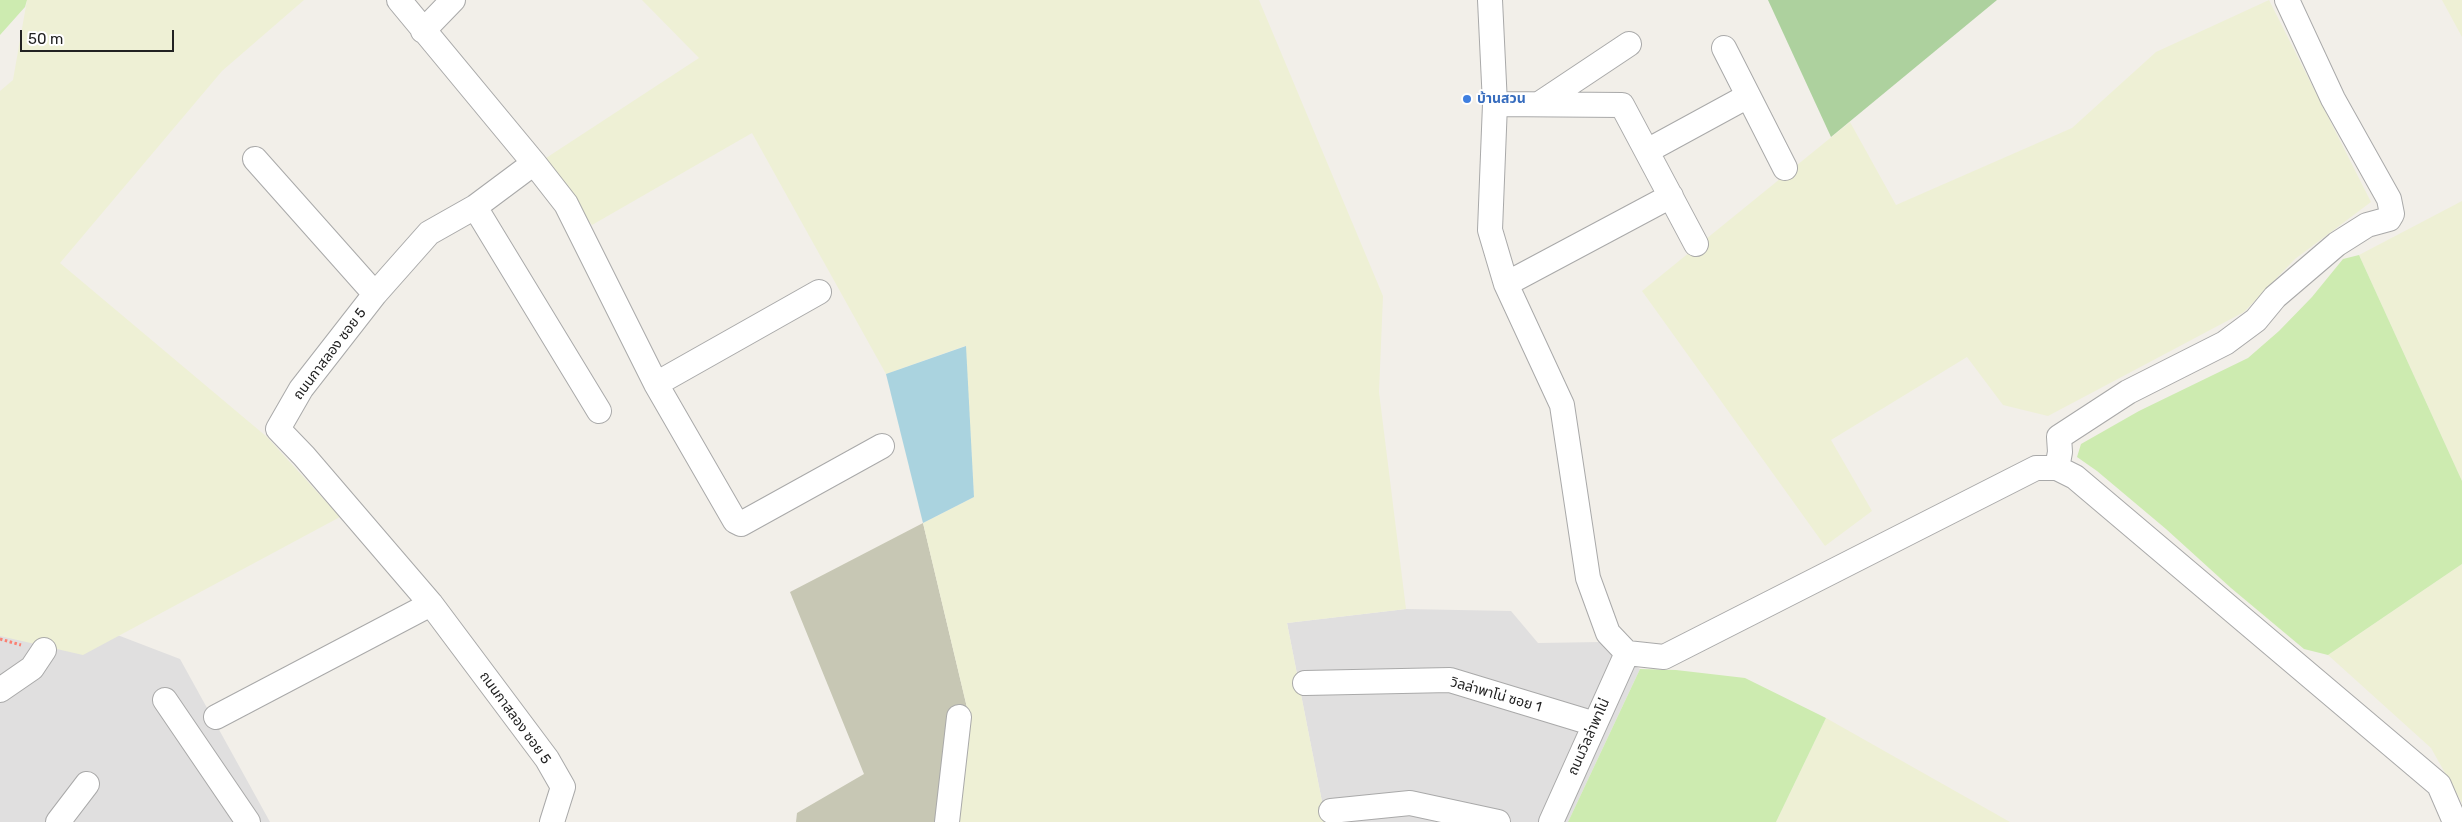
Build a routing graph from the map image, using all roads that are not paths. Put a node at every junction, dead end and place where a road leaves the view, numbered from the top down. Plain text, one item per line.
1 (399, 0) edge
2 (453, 0) edge
3 (1490, 0) edge
4 (2287, 0) edge
5 (424, 31) junction
6 (1629, 44) dead end
7 (1724, 48) dead end
8 (1748, 96) junction
9 (1496, 104) junction
10 (1539, 104) junction
11 (1647, 151) junction
12 (255, 159) dead end
13 (534, 163) junction
14 (1785, 168) dead end
15 (1670, 196) junction
16 (475, 207) junction
17 (1696, 244) dead end
18 (1506, 284) junction
19 (819, 292) dead end
20 (375, 294) junction
21 (656, 384) junction
22 (599, 411) dead end
23 (882, 446) dead end
24 (2057, 468) junction
25 (431, 604) junction
26 (44, 650) dead end
27 (1627, 653) junction
28 (1305, 683) dead end
29 (0, 690) edge
30 (165, 700) dead end
31 (216, 718) dead end
32 (959, 718) dead end
33 (1595, 724) junction
34 (87, 784) dead end
35 (1331, 811) dead end
36 (58, 822) edge
37 (248, 822) edge
38 (552, 822) edge
39 (948, 822) edge
40 (1498, 822) edge
41 (1550, 822) edge
42 (2455, 822) edge

1 - 5 street
2 - 5 street
3 - 9 street
4 - 24 street
5 - 13 street
6 - 10 street
7 - 8 street
8 - 11 street
8 - 14 street
9 - 10 street
9 - 18 street
10 - 11 street
11 - 15 street
12 - 20 street
13 - 16 street, ถนนกาสลอง ซอย 5
13 - 21 street
15 - 17 street
15 - 18 street
16 - 20 street, ถนนกาสลอง ซอย 5
16 - 22 street
18 - 27 street
19 - 21 street
20 - 25 street, ถนนกาสลอง ซอย 5
21 - 23 street
24 - 27 street
24 - 42 street
25 - 31 street
25 - 38 street, ถนนกาสลอง ซอย 5
26 - 29 street
27 - 33 street, ถนนวิลล่าพาโน่
28 - 33 street, วิลล่าพาโน่ ซอย 1
30 - 37 street
32 - 39 street
33 - 41 street, ถนนวิลล่าพาโน่
34 - 36 street
35 - 40 street

